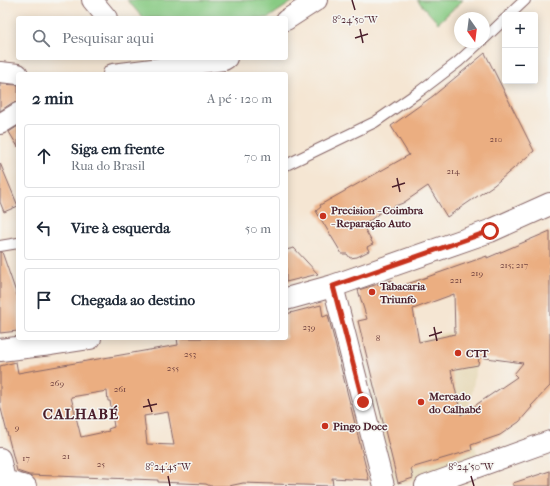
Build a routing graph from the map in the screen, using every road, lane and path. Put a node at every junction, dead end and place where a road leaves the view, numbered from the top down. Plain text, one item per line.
1 (92, 0) edge
2 (317, 0) edge
3 (525, 0) edge
4 (512, 12) edge
5 (105, 16) edge
6 (288, 19) edge
7 (502, 22) edge
8 (490, 33) edge
9 (473, 48) edge
10 (224, 60) edge
11 (146, 63) edge
12 (0, 72) edge
13 (120, 72) edge
14 (16, 74) edge
15 (16, 114) edge
16 (0, 124) edge
17 (288, 164) edge
18 (550, 204) edge
19 (16, 243) edge
20 (0, 246) edge
21 (333, 286) junction
22 (288, 298) edge
23 (77, 340) edge
24 (0, 350) edge
25 (550, 441) edge
26 (0, 458) edge
27 (3, 480) edge
28 (26, 486) edge
29 (384, 486) edge
30 (425, 486) edge

1 - 5 street
2 - 6 street
3 - 4 lane
7 - 8 lane
9 - 17 lane
10 - 11 street
11 - 13 street
12 - 14 street
15 - 16 street
18 - 21 main road
19 - 20 lane
21 - 22 main road
21 - 29 street
23 - 24 main road
25 - 30 street
26 - 27 street
27 - 28 street

